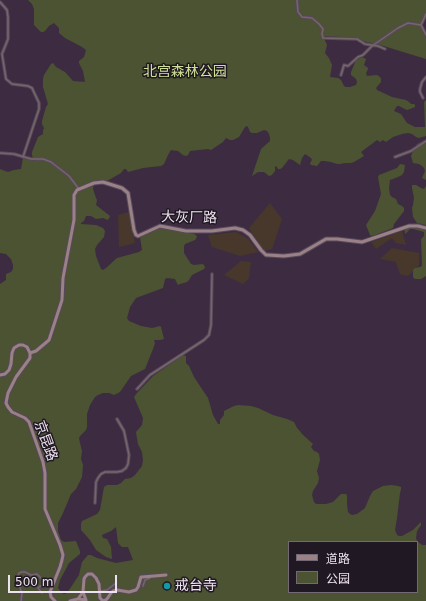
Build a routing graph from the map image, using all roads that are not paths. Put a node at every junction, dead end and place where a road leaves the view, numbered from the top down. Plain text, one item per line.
1 (300, 0) edge
2 (297, 1) edge
3 (0, 2) edge
4 (426, 14) edge
5 (421, 24) junction
6 (426, 35) edge
7 (372, 46) junction
8 (385, 49) dead end
9 (341, 75) dead end
10 (426, 77) edge
11 (423, 98) dead end
12 (426, 141) edge
13 (0, 153) edge
14 (23, 157) junction
15 (395, 157) dead end
16 (79, 189) junction
17 (426, 228) edge
18 (212, 274) dead end
19 (30, 353) junction
20 (0, 375) edge
21 (137, 389) dead end
22 (117, 419) dead end
23 (95, 503) dead end
24 (154, 576) junction
25 (166, 576) dead end
26 (116, 583) dead end
27 (143, 586) dead end
28 (99, 591) junction
29 (83, 592) junction
30 (42, 593) dead end
31 (78, 599) junction
32 (21, 601) edge
33 (55, 601) edge
34 (70, 601) edge
35 (86, 601) edge

1 - 2 street
2 - 7 street
3 - 14 street
4 - 5 street
5 - 6 street
5 - 7 street
7 - 8 street
7 - 9 street
10 - 11 street
12 - 15 street
13 - 14 street
14 - 16 street
16 - 17 street, 大灰厂路
16 - 19 street
18 - 21 street
19 - 20 street
19 - 33 street, 京昆路
22 - 23 street
24 - 25 street
24 - 27 street
24 - 28 street
26 - 28 street
28 - 29 street
29 - 31 street
29 - 35 street
30 - 32 street
31 - 34 street
31 - 35 street

